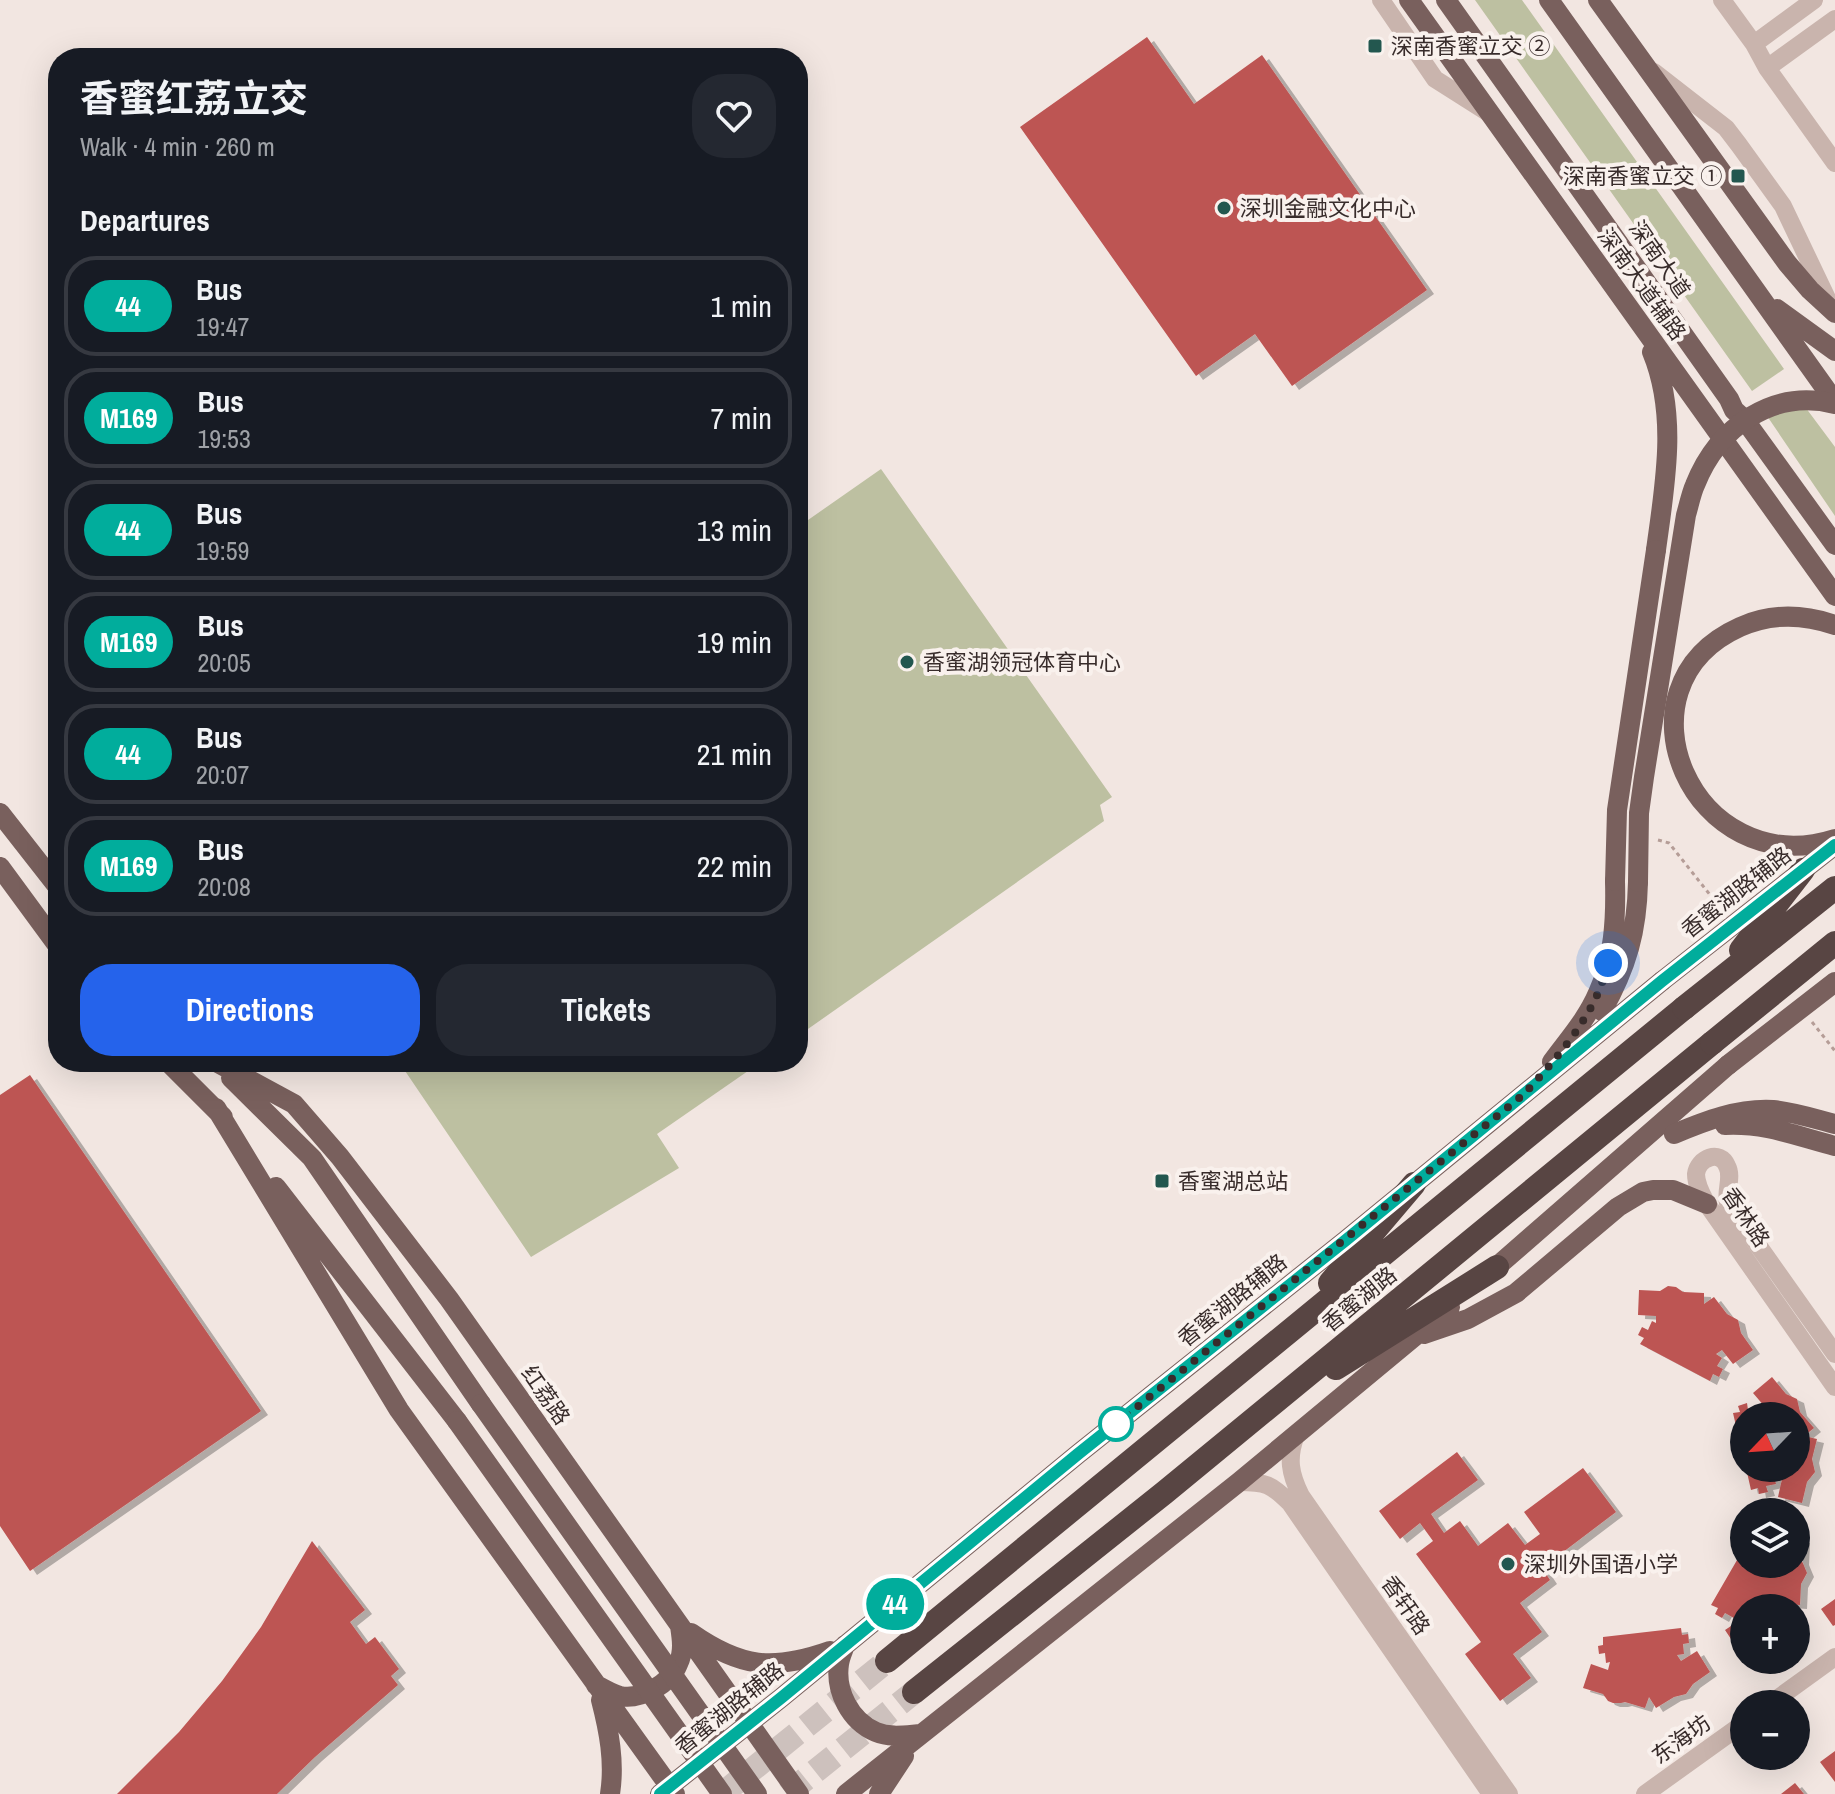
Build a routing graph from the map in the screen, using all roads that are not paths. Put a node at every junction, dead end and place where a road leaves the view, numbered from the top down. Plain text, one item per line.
1 (1381, 0) edge
2 (1409, 0) edge
3 (1446, 0) edge
4 (1549, 0) edge
5 (1598, 0) edge
6 (1722, 0) edge
7 (1814, 0) edge
8 (1835, 19) edge
9 (1754, 44) junction
10 (1647, 67) junction
11 (1767, 68) junction
12 (1489, 113) junction
13 (1835, 163) edge
14 (1744, 274) junction
15 (1626, 302) junction
16 (1834, 313) edge
17 (1835, 351) edge
18 (1835, 403) edge
19 (1835, 545) edge
20 (1835, 596) edge
21 (1827, 622) edge
22 (0, 813) edge
23 (1835, 839) edge
24 (1835, 845) edge
25 (0, 867) edge
26 (1803, 870) junction
27 (48, 874) edge
28 (1835, 888) edge
29 (48, 932) edge
30 (1835, 943) edge
31 (1717, 982) junction
32 (1835, 982) edge
33 (1574, 1053) junction
34 (178, 1072) edge
35 (226, 1072) edge
36 (235, 1072) edge
37 (1523, 1095) junction
38 (216, 1108) junction
39 (1835, 1124) edge
40 (1674, 1134) junction
41 (1835, 1146) edge
42 (1599, 1178) junction
43 (1414, 1184) junction
44 (1707, 1204) junction
45 (1497, 1267) junction
46 (1291, 1330) junction
47 (1412, 1338) junction
48 (1835, 1354) edge
49 (1835, 1387) edge
50 (1252, 1420) junction
51 (1296, 1435) junction
52 (1239, 1482) junction
53 (680, 1626) junction
54 (845, 1645) junction
55 (1835, 1657) edge
56 (887, 1661) tunnel mouth
57 (596, 1685) junction
58 (1789, 1690) edge
59 (914, 1692) tunnel mouth
60 (749, 1723) junction
61 (1730, 1733) edge
62 (921, 1734) junction
63 (668, 1792) edge
64 (610, 1794) edge
65 (722, 1794) edge
66 (757, 1794) edge
67 (799, 1794) edge
68 (846, 1794) edge
69 (879, 1794) edge
70 (1491, 1794) edge
71 (1509, 1794) edge
72 (1645, 1794) edge

1 - 12 street
2 - 12 main road, 深南大道辅路
3 - 19 main road, 深南大道
4 - 14 main road
5 - 10 main road
6 - 9 street
7 - 9 street
8 - 11 street
9 - 11 street
10 - 16 main road
10 - 16 street
11 - 13 street
12 - 15 main road, 深南大道辅路
14 - 17 main road
14 - 18 main road
15 - 20 main road, 深南大道辅路
15 - 37 main road, bridge
18 - 33 main road, bridge
21 - 23 main road
22 - 27 main road
24 - 26 main road, 香蜜湖路辅路, bridge
25 - 29 main road
26 - 31 highway, bridge
26 - 33 main road, 香蜜湖路辅路, bridge
28 - 31 highway, 香蜜湖路, bridge
30 - 50 highway, 香蜜湖路, bridge
31 - 46 highway, 香蜜湖路, bridge
32 - 42 main road, bridge
33 - 37 main road, 香蜜湖路辅路
34 - 38 main road
35 - 66 main road, 红荔路, bridge
36 - 53 main road, 红荔路
37 - 43 main road, 香蜜湖路辅路
38 - 57 main road
38 - 65 main road, bridge
39 - 40 main road, bridge
40 - 41 main road, bridge
40 - 42 main road
42 - 45 main road
43 - 46 highway
43 - 54 main road, 香蜜湖路辅路
44 - 47 main road
44 - 48 street, 香林路
44 - 49 street, 香林路
45 - 47 main road
45 - 50 highway
46 - 56 highway, 香蜜湖路
47 - 51 main road
50 - 59 highway, 香蜜湖路
51 - 52 main road
51 - 71 street, 香轩路
52 - 62 main road
52 - 70 street, 香轩路
53 - 54 main road
53 - 57 main road
53 - 60 main road, 红荔路
54 - 60 main road, 香蜜湖路辅路
54 - 62 main road
55 - 58 street
57 - 63 main road
57 - 64 main road
60 - 63 main road, 香蜜湖路辅路
60 - 67 main road, 红荔路
61 - 72 street, 东海坊
62 - 68 main road
62 - 69 main road

